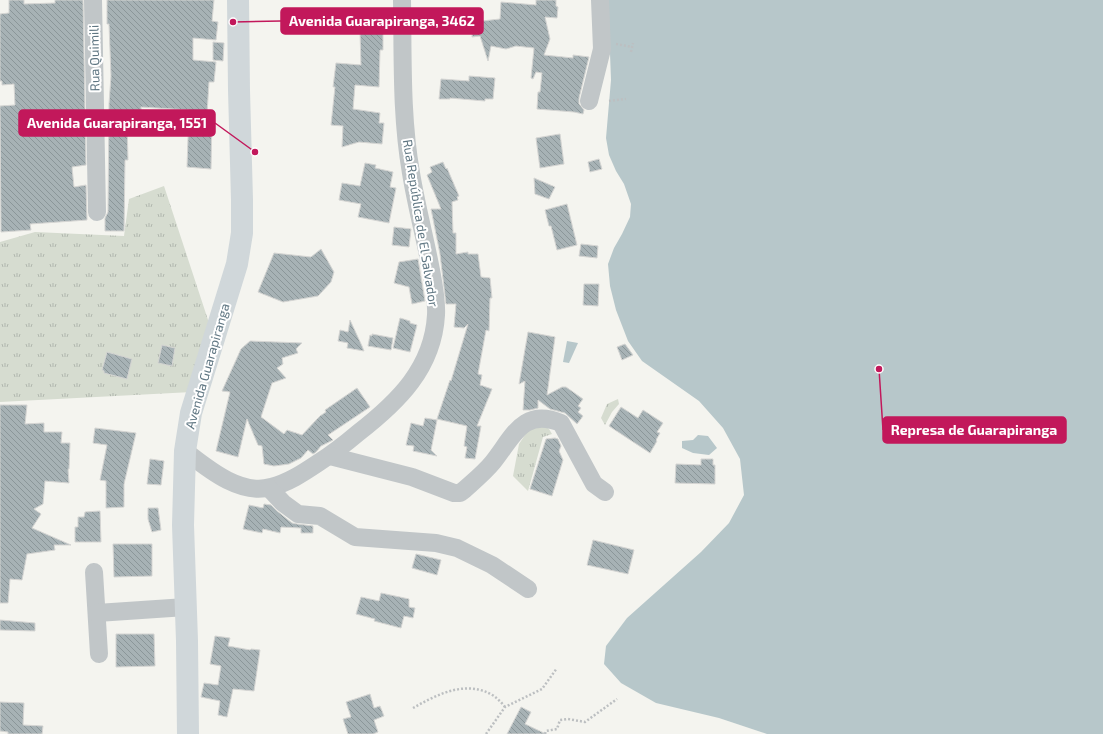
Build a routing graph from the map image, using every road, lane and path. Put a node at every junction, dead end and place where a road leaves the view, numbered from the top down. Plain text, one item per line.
1 (93, 0) edge
2 (238, 0) edge
3 (402, 0) edge
4 (600, 0) edge
5 (610, 43) dead end
6 (632, 43) dead end
7 (632, 47) junction
8 (631, 52) dead end
9 (626, 99) dead end
10 (589, 101) dead end
11 (609, 101) dead end
12 (97, 212) dead end
13 (185, 451) junction
14 (330, 456) junction
15 (269, 488) junction
16 (604, 492) dead end
17 (94, 572) dead end
18 (528, 589) dead end
19 (186, 607) junction
20 (97, 612) junction
21 (99, 654) dead end
22 (557, 668) dead end
23 (617, 699) dead end
24 (505, 707) junction
25 (413, 708) dead end
26 (188, 734) edge
27 (486, 734) edge
28 (545, 734) edge

1 - 12 street, Rua Quimili
2 - 13 main road, Avenida Guarapiranga
3 - 14 street, Rua República de El Salvador
4 - 10 street
5 - 7 path
6 - 7 path
7 - 8 path
9 - 11 path
13 - 15 street, Rua República de El Salvador
13 - 19 main road, Avenida Guarapiranga
14 - 15 street, Rua República de El Salvador
14 - 16 street
15 - 18 street
17 - 20 street
19 - 20 street
19 - 26 main road, Avenida Guarapiranga
20 - 21 street
22 - 24 path
23 - 28 path
24 - 25 path
24 - 27 path

